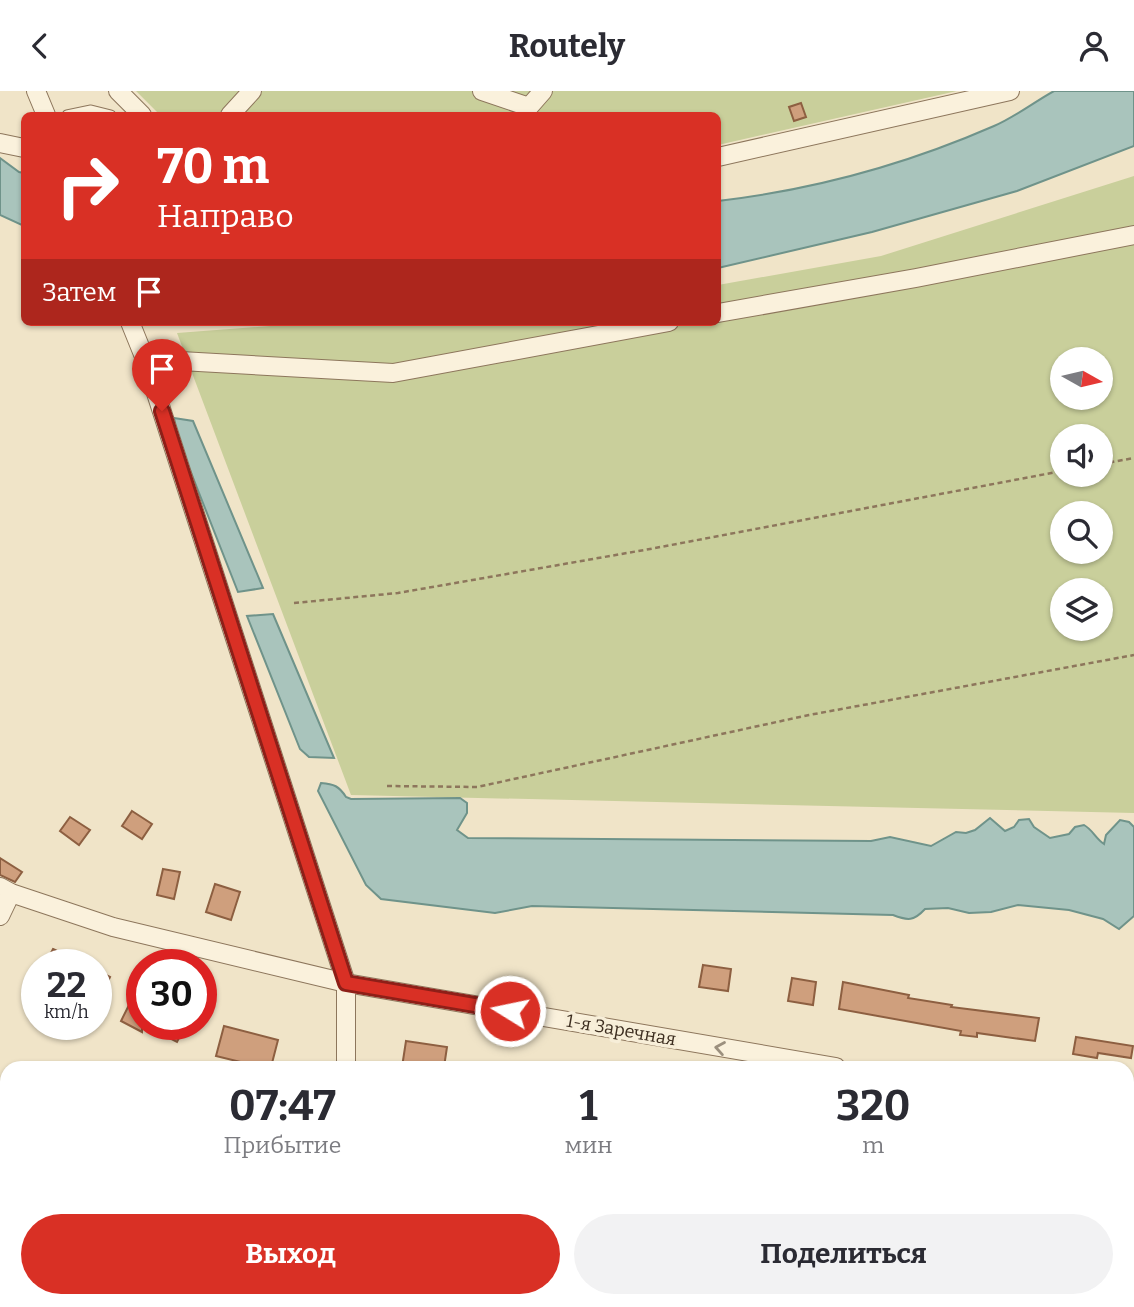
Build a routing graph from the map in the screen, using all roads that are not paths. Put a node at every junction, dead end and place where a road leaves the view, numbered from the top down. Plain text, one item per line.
1 (36, 91) edge
2 (118, 91) edge
3 (252, 91) edge
4 (482, 91) edge
5 (542, 91) edge
6 (1010, 91) edge
7 (45, 112) edge
8 (81, 112) edge
9 (99, 112) edge
10 (139, 112) edge
11 (233, 112) edge
12 (0, 143) edge
13 (21, 147) edge
14 (721, 156) edge
15 (1134, 235) edge
16 (721, 312) edge
17 (132, 326) edge
18 (647, 326) edge
19 (145, 359) junction
20 (6, 890) edge
21 (0, 916) edge
22 (346, 983) junction
23 (346, 1061) edge
24 (801, 1061) edge

1 - 7 street
2 - 10 street
3 - 11 street
4 - 5 street
6 - 14 street
8 - 9 lane
12 - 13 street
15 - 16 street
17 - 19 street
18 - 19 street
19 - 22 street
20 - 21 street
20 - 22 street, 1-я Заречная
22 - 23 street
24 -> 22 street, 1-я Заречная

